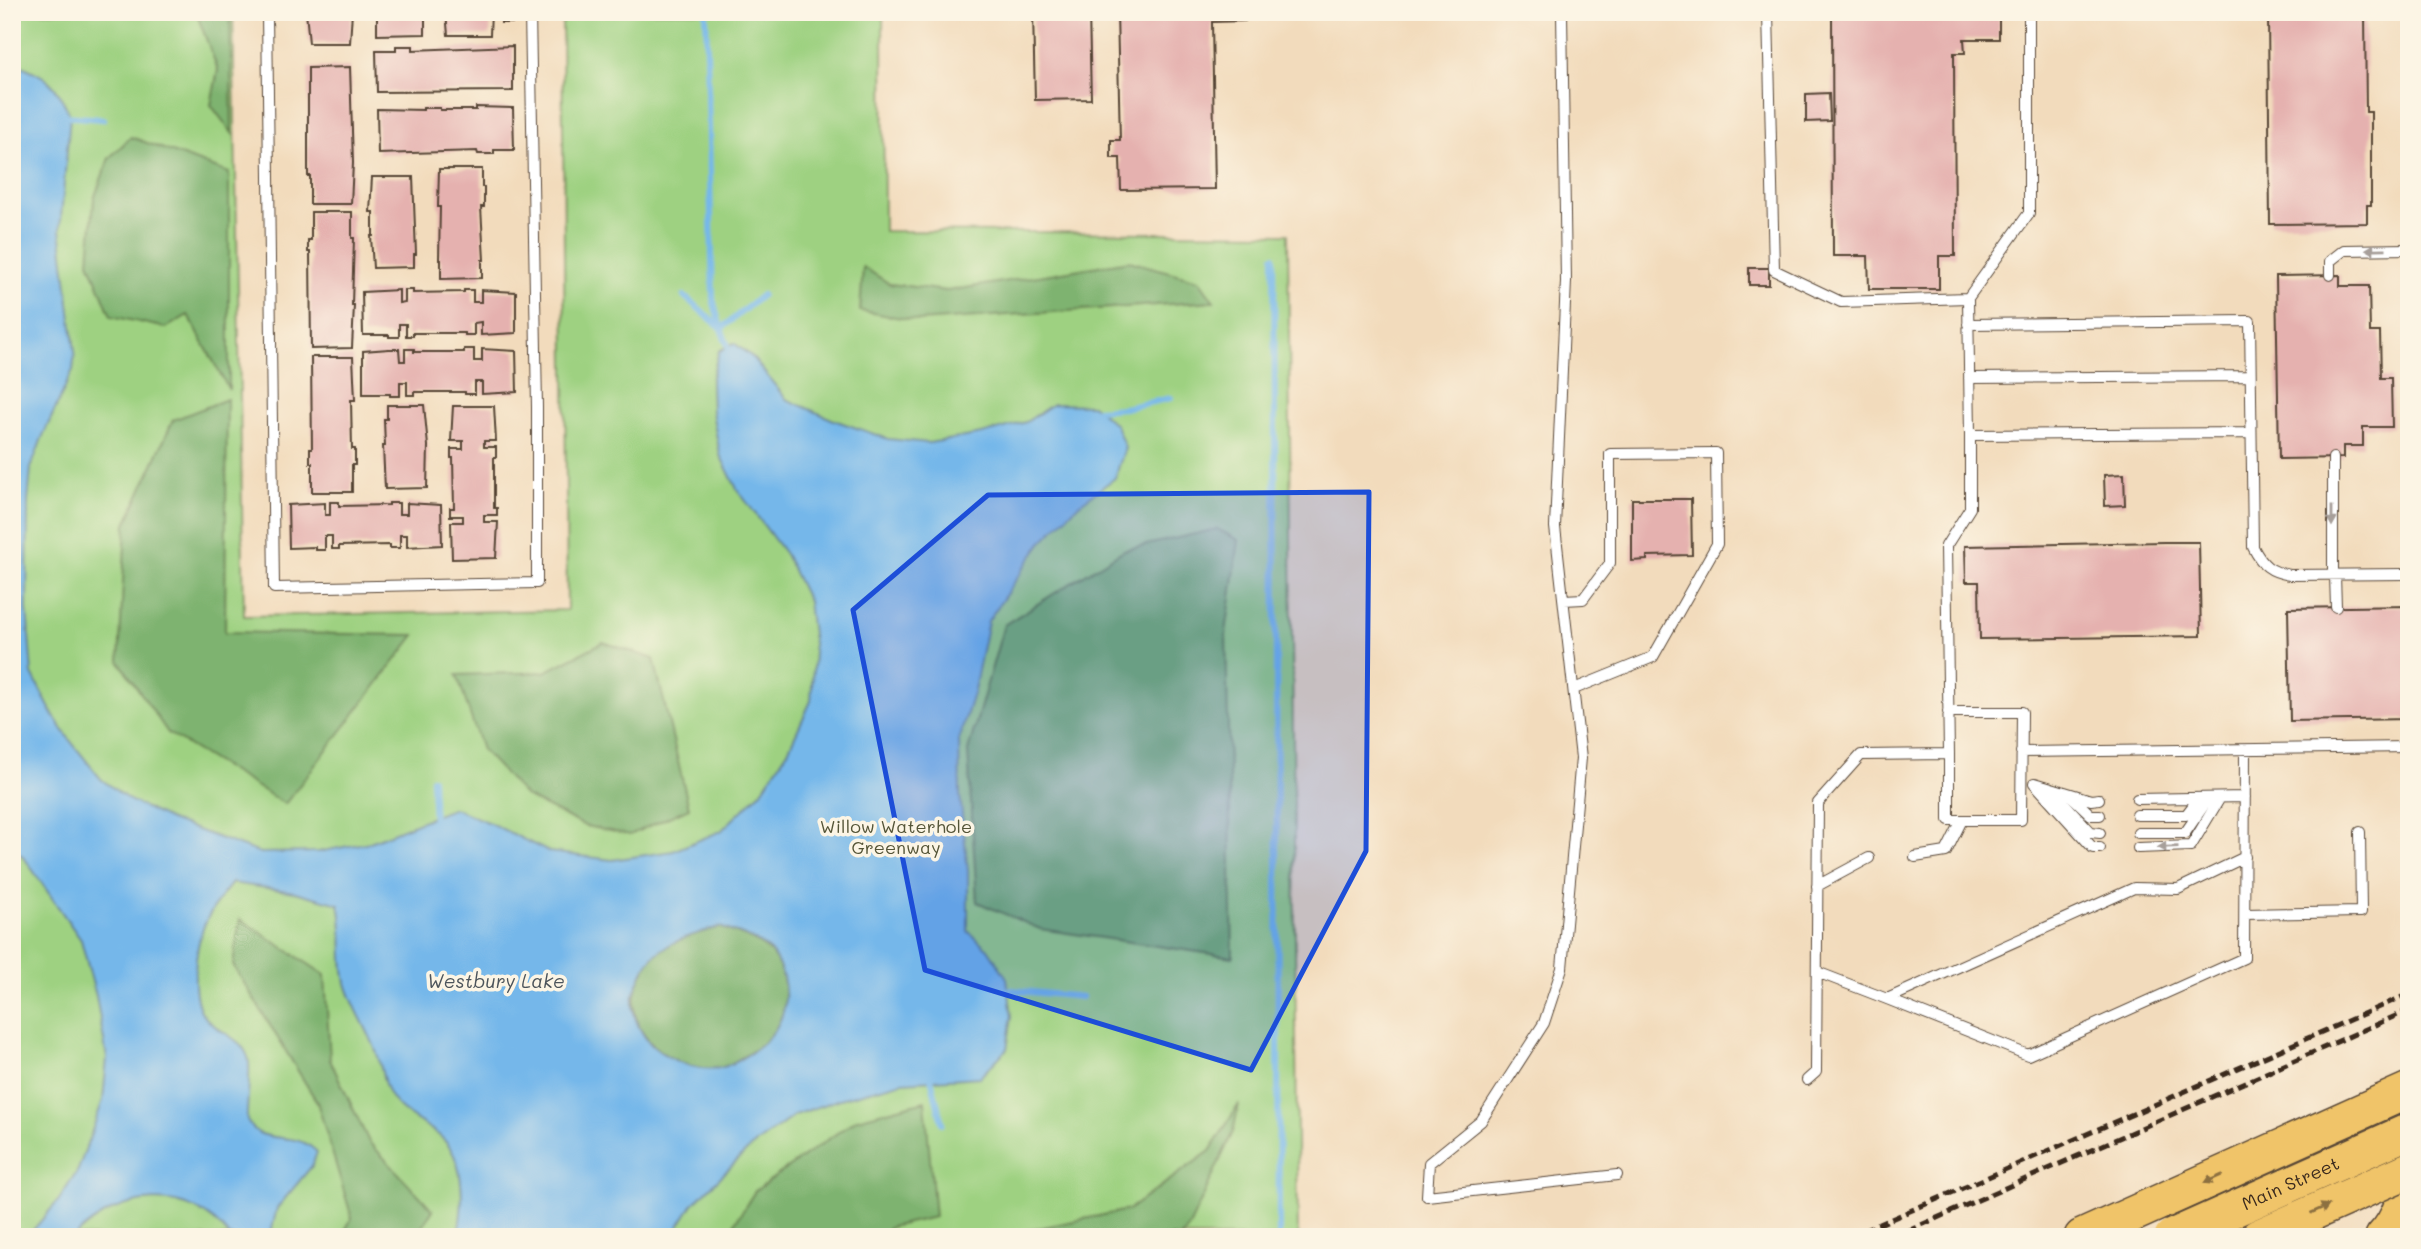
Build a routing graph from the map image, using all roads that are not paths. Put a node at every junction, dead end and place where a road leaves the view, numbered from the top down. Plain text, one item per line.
1 (267, 12) edge
2 (530, 12) edge
3 (1562, 12) edge
4 (1768, 12) edge
5 (2029, 12) edge
6 (2409, 249) edge
7 (2329, 275) dead end
8 (1968, 298) junction
9 (1968, 324) junction
10 (2250, 376) junction
11 (1969, 378) junction
12 (2251, 433) junction
13 (1970, 435) junction
14 (2333, 458) dead end
15 (2409, 574) edge
16 (2334, 575) junction
17 (1564, 600) junction
18 (2336, 607) dead end
19 (1574, 689) junction
20 (1948, 712) junction
21 (2409, 747) edge
22 (2245, 751) junction
23 (2021, 752) junction
24 (1949, 754) junction
25 (2021, 779) junction
26 (2034, 783) junction
27 (2050, 788) junction
28 (2069, 793) junction
29 (2245, 797) junction
30 (2210, 798) junction
31 (2099, 799) dead end
32 (2137, 799) dead end
33 (2100, 815) dead end
34 (2137, 815) dead end
35 (1962, 820) junction
36 (2360, 832) dead end
37 (2100, 833) dead end
38 (2138, 833) dead end
39 (2100, 848) dead end
40 (2138, 848) dead end
41 (1915, 857) dead end
42 (2245, 857) junction
43 (1868, 858) dead end
44 (1817, 886) junction
45 (2245, 914) junction
46 (1817, 972) junction
47 (1887, 999) junction
48 (1807, 1080) dead end
49 (2409, 1090) edge
50 (2409, 1131) edge
51 (2259, 1159) junction
52 (2409, 1170) edge
53 (1616, 1175) dead end
54 (2082, 1237) edge
55 (2172, 1237) edge
56 (2258, 1237) edge
57 (2383, 1237) edge

1 - 2 lane
3 - 17 lane
4 - 8 lane
5 - 8 lane
6 -> 7 lane
8 - 9 lane
9 - 10 lane
9 - 11 lane
10 - 11 lane
10 - 12 lane
11 - 13 lane
12 - 13 lane
12 - 16 lane
13 - 20 lane
14 -> 16 lane
15 - 16 lane
16 - 18 lane
17 - 19 lane
17 - 19 lane
19 - 53 lane
20 - 23 lane
20 - 24 lane
21 - 22 lane
22 - 23 lane
22 - 29 lane
23 - 25 lane
24 - 35 lane
24 - 44 lane
25 - 26 lane
25 - 35 lane
26 - 27 lane
26 - 39 lane
27 - 28 lane
27 - 37 lane
28 - 31 lane
28 - 33 lane
29 - 30 lane
29 - 42 lane
30 - 32 lane
30 - 34 lane
30 - 38 lane
30 -> 40 lane
35 - 41 lane
36 - 45 lane
42 - 45 lane
42 - 47 lane
43 - 44 lane
44 - 46 lane
45 - 47 lane
46 - 47 lane
46 - 48 lane
49 - 51 highway
50 - 55 highway, Main Street, bridge
51 -> 54 highway
51 - 57 highway
56 -> 52 highway, Main Street, bridge

